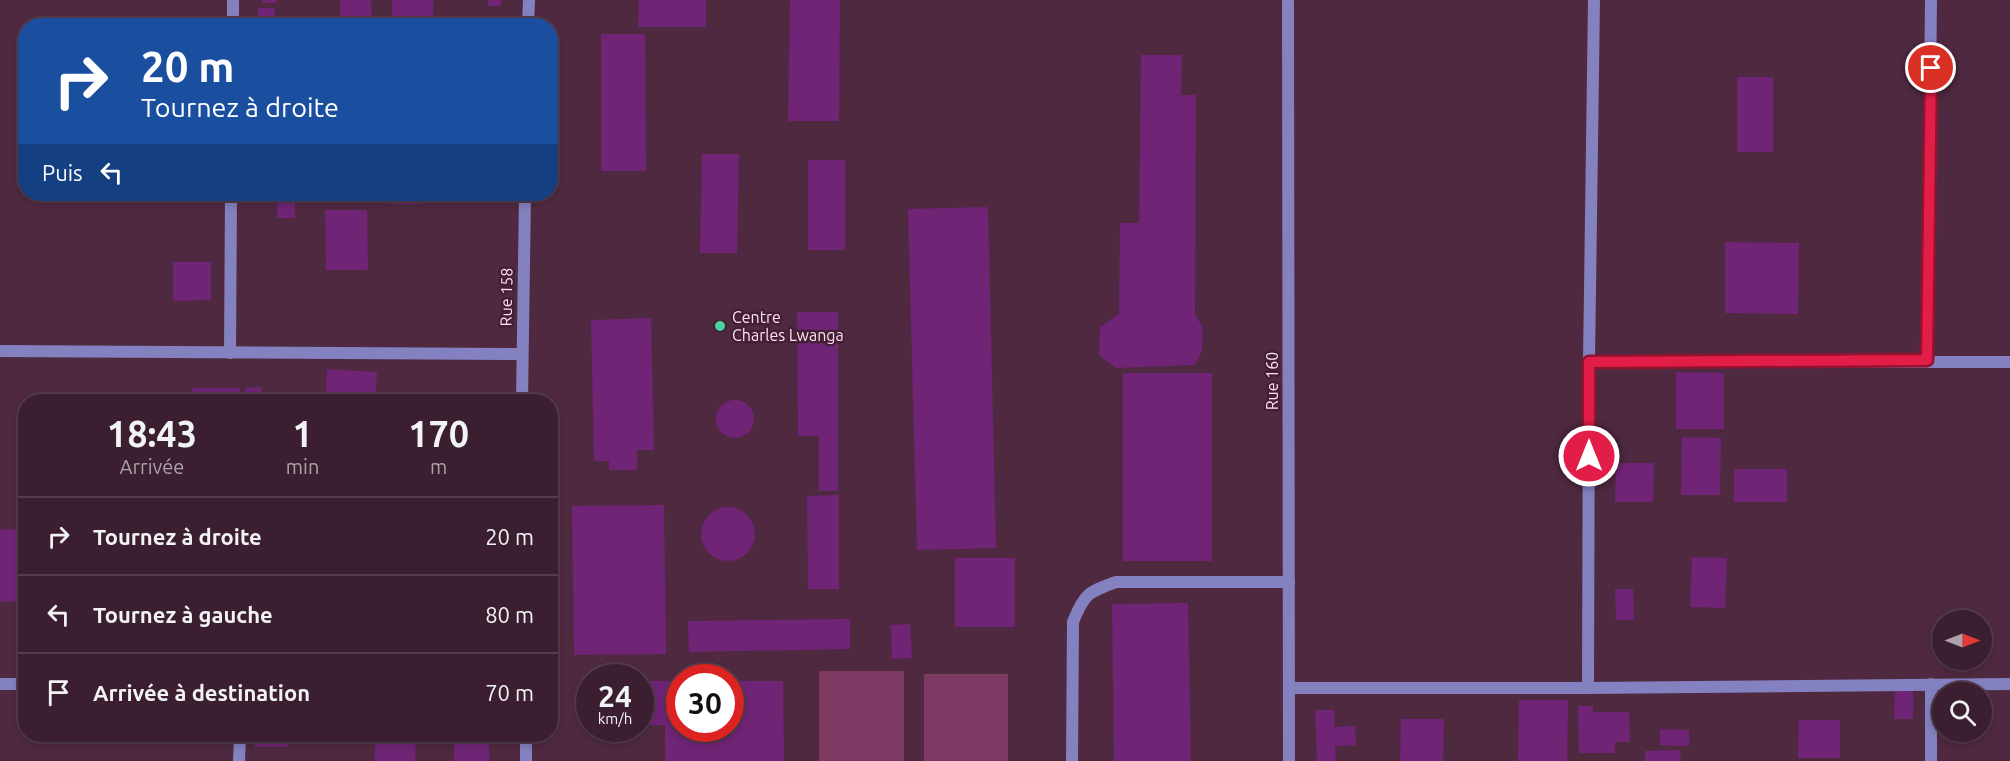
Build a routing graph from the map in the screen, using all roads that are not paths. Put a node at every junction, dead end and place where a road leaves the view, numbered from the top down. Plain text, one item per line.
1 (233, 0) edge
2 (529, 0) edge
3 (1288, 0) edge
4 (1594, 0) edge
5 (1931, 0) edge
6 (233, 18) edge
7 (528, 18) edge
8 (231, 201) edge
9 (525, 201) edge
10 (0, 351) edge
11 (230, 353) junction
12 (522, 354) junction
13 (1927, 360) junction
14 (1589, 362) junction
15 (2010, 362) edge
16 (522, 394) edge
17 (1289, 582) junction
18 (0, 684) edge
19 (18, 684) edge
20 (1931, 684) junction
21 (2010, 684) edge
22 (1289, 688) junction
23 (1588, 688) junction
24 (240, 742) edge
25 (526, 742) edge
26 (239, 761) edge
27 (526, 761) edge
28 (1072, 761) edge
29 (1289, 761) edge
30 (1931, 761) edge

1 - 6 street
2 - 7 street
3 - 17 street, Rue 160
4 - 14 street
5 - 13 street
8 - 11 street
9 - 12 street, Rue 158
10 - 11 street
11 - 12 street
12 - 16 street, Rue 158
13 - 14 street
13 - 15 street
14 - 23 street
17 - 22 street, Rue 160
17 - 28 street
18 - 19 street
20 - 21 street
20 - 23 street
20 - 30 street
22 - 23 street
22 - 29 street, Rue 160
24 - 26 street
25 - 27 street

